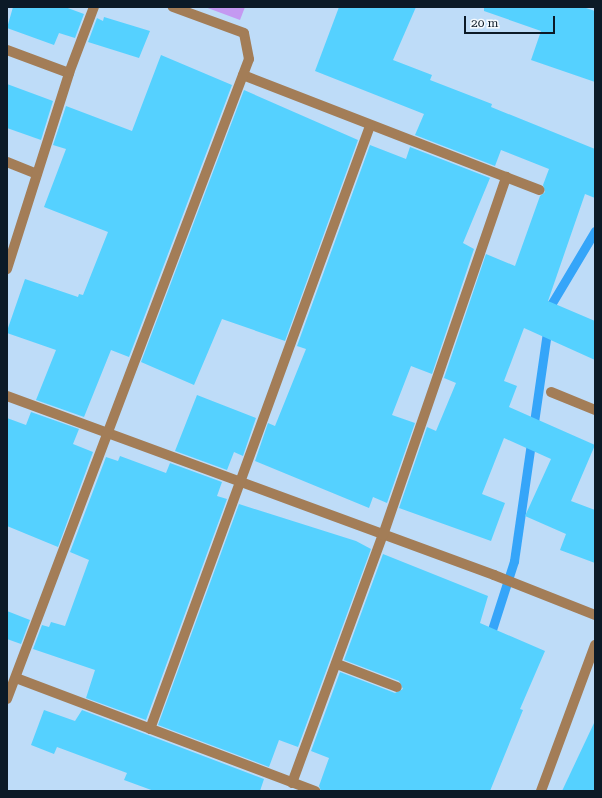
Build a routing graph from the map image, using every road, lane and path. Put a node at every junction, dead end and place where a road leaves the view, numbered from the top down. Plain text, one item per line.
1 (94, 7) edge
2 (174, 7) edge
3 (7, 50) edge
4 (69, 73) junction
5 (243, 75) junction
6 (370, 126) junction
7 (7, 162) edge
8 (37, 174) junction
9 (506, 177) junction
10 (539, 190) dead end
11 (7, 269) edge
12 (552, 392) dead end
13 (7, 396) edge
14 (595, 410) edge
15 (106, 433) junction
16 (241, 483) junction
17 (383, 535) junction
18 (595, 615) edge
19 (595, 646) edge
20 (337, 664) junction
21 (16, 678) junction
22 (397, 687) dead end
23 (7, 699) edge
24 (150, 729) junction
25 (292, 783) junction
26 (315, 791) edge
27 (541, 791) edge

1 - 4 street
2 - 5 street
3 - 4 street
4 - 8 street
5 - 6 street
5 - 15 street
6 - 9 street
6 - 16 street
7 - 8 street
8 - 11 street
9 - 10 street
9 - 17 street
12 - 14 street
13 - 15 street
15 - 16 street
15 - 21 street
16 - 17 street
16 - 24 street
17 - 18 street
17 - 20 street
19 - 27 street
20 - 22 street
20 - 25 street
21 - 23 street
21 - 24 street
24 - 25 street
25 - 26 street

